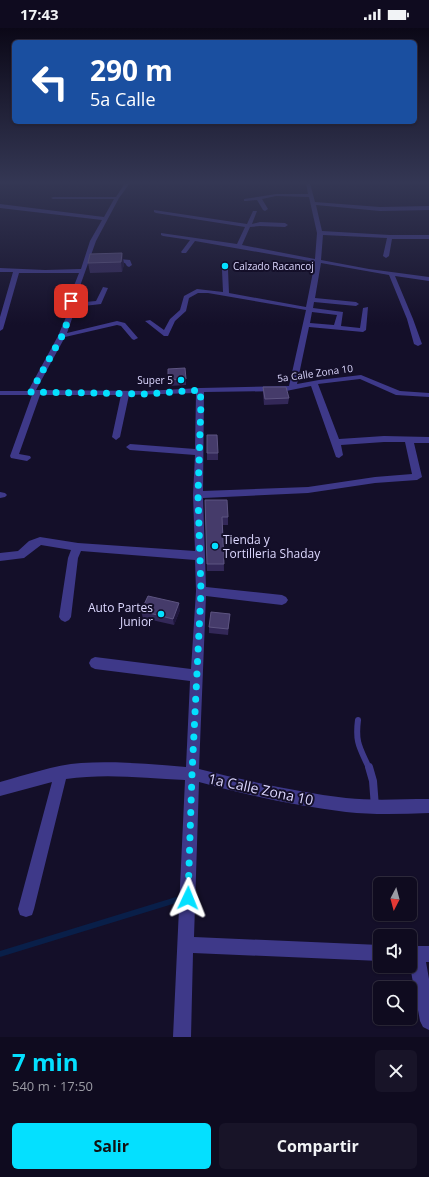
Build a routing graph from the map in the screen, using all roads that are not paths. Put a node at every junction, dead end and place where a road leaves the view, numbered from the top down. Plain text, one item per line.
1 (99, 230) edge
2 (247, 230) edge
3 (319, 230) edge
4 (320, 233) junction
5 (163, 234) dead end
6 (390, 237) junction
7 (429, 237) edge
8 (194, 239) junction
9 (239, 246) junction
10 (184, 252) dead end
11 (386, 256) dead end
12 (95, 260) edge
13 (103, 260) edge
14 (88, 261) junction
15 (318, 262) junction
16 (129, 266) dead end
17 (0, 270) edge
18 (225, 270) dead end
19 (16, 271) junction
20 (83, 271) junction
21 (391, 274) junction
22 (429, 279) edge
23 (105, 288) dead end
24 (226, 293) junction
25 (311, 300) junction
26 (356, 304) dead end
27 (72, 305) junction
28 (366, 308) dead end
29 (309, 310) junction
30 (148, 321) dead end
31 (306, 325) junction
32 (337, 328) junction
33 (0, 329) edge
34 (62, 336) junction
35 (134, 338) dead end
36 (418, 344) dead end
37 (314, 383) junction
38 (292, 388) junction
39 (200, 390) junction
40 (34, 392) junction
41 (0, 393) edge
42 (126, 393) junction
43 (429, 395) edge
44 (116, 438) dead end
45 (409, 439) junction
46 (429, 440) edge
47 (336, 442) junction
48 (130, 447) dead end
49 (198, 452) junction
50 (339, 455) dead end
51 (27, 458) dead end
52 (198, 495) junction
53 (78, 547) junction
54 (201, 556) junction
55 (0, 557) edge
56 (201, 591) junction
57 (282, 600) dead end
58 (65, 617) dead end
59 (95, 663) dead end
60 (197, 676) junction
61 (358, 720) dead end
62 (61, 773) junction
63 (192, 774) junction
64 (0, 789) edge
65 (429, 806) edge
66 (375, 808) junction
67 (26, 909) dead end
68 (186, 945) junction
69 (373, 953) edge
70 (418, 954) edge
71 (429, 1021) edge
72 (182, 1037) edge

1 - 14 street
2 - 9 street
3 - 4 street
4 - 6 street
4 - 15 street
5 - 8 street
6 - 7 street
6 - 11 street
8 - 9 street
8 - 10 street
9 - 15 street
12 - 14 street
13 - 16 street
14 - 20 street
15 - 21 street
15 - 25 street
17 - 19 street
18 - 24 street
19 - 20 street
19 - 33 street
20 - 27 street
21 - 22 street
21 - 36 street
23 - 27 street
24 - 29 street
24 - 30 street
25 - 26 street
25 - 29 street
27 - 34 street
28 - 32 street
29 - 31 street
29 - 32 street
31 - 32 street
31 - 38 street
34 - 35 street
34 - 40 street
37 - 38 street, 5a Calle Zona 10
37 - 43 street, 5a Calle Zona 10
37 - 47 street
38 - 39 street, 5a Calle Zona 10
39 - 42 street, 5a Calle Zona 10
39 - 49 street
40 - 41 street, 5a Calle Zona 10
40 - 42 street, 5a Calle Zona 10
40 - 51 street
42 - 44 street
45 - 46 street
45 - 47 street
45 - 52 street
47 - 50 street
48 - 49 street
49 - 52 street
52 - 54 street
53 - 54 street
53 - 55 street
53 - 58 street
54 - 56 street
56 - 57 street
56 - 60 street
59 - 60 street
60 - 63 street
61 - 66 lane
62 - 63 street, 1a Calle Zona 10
62 - 64 street, 1a Calle Zona 10
62 - 67 street
63 - 66 street, 1a Calle Zona 10
63 - 68 street
65 - 66 street, 1a Calle Zona 10
68 - 69 street
68 - 72 street
70 - 71 street

